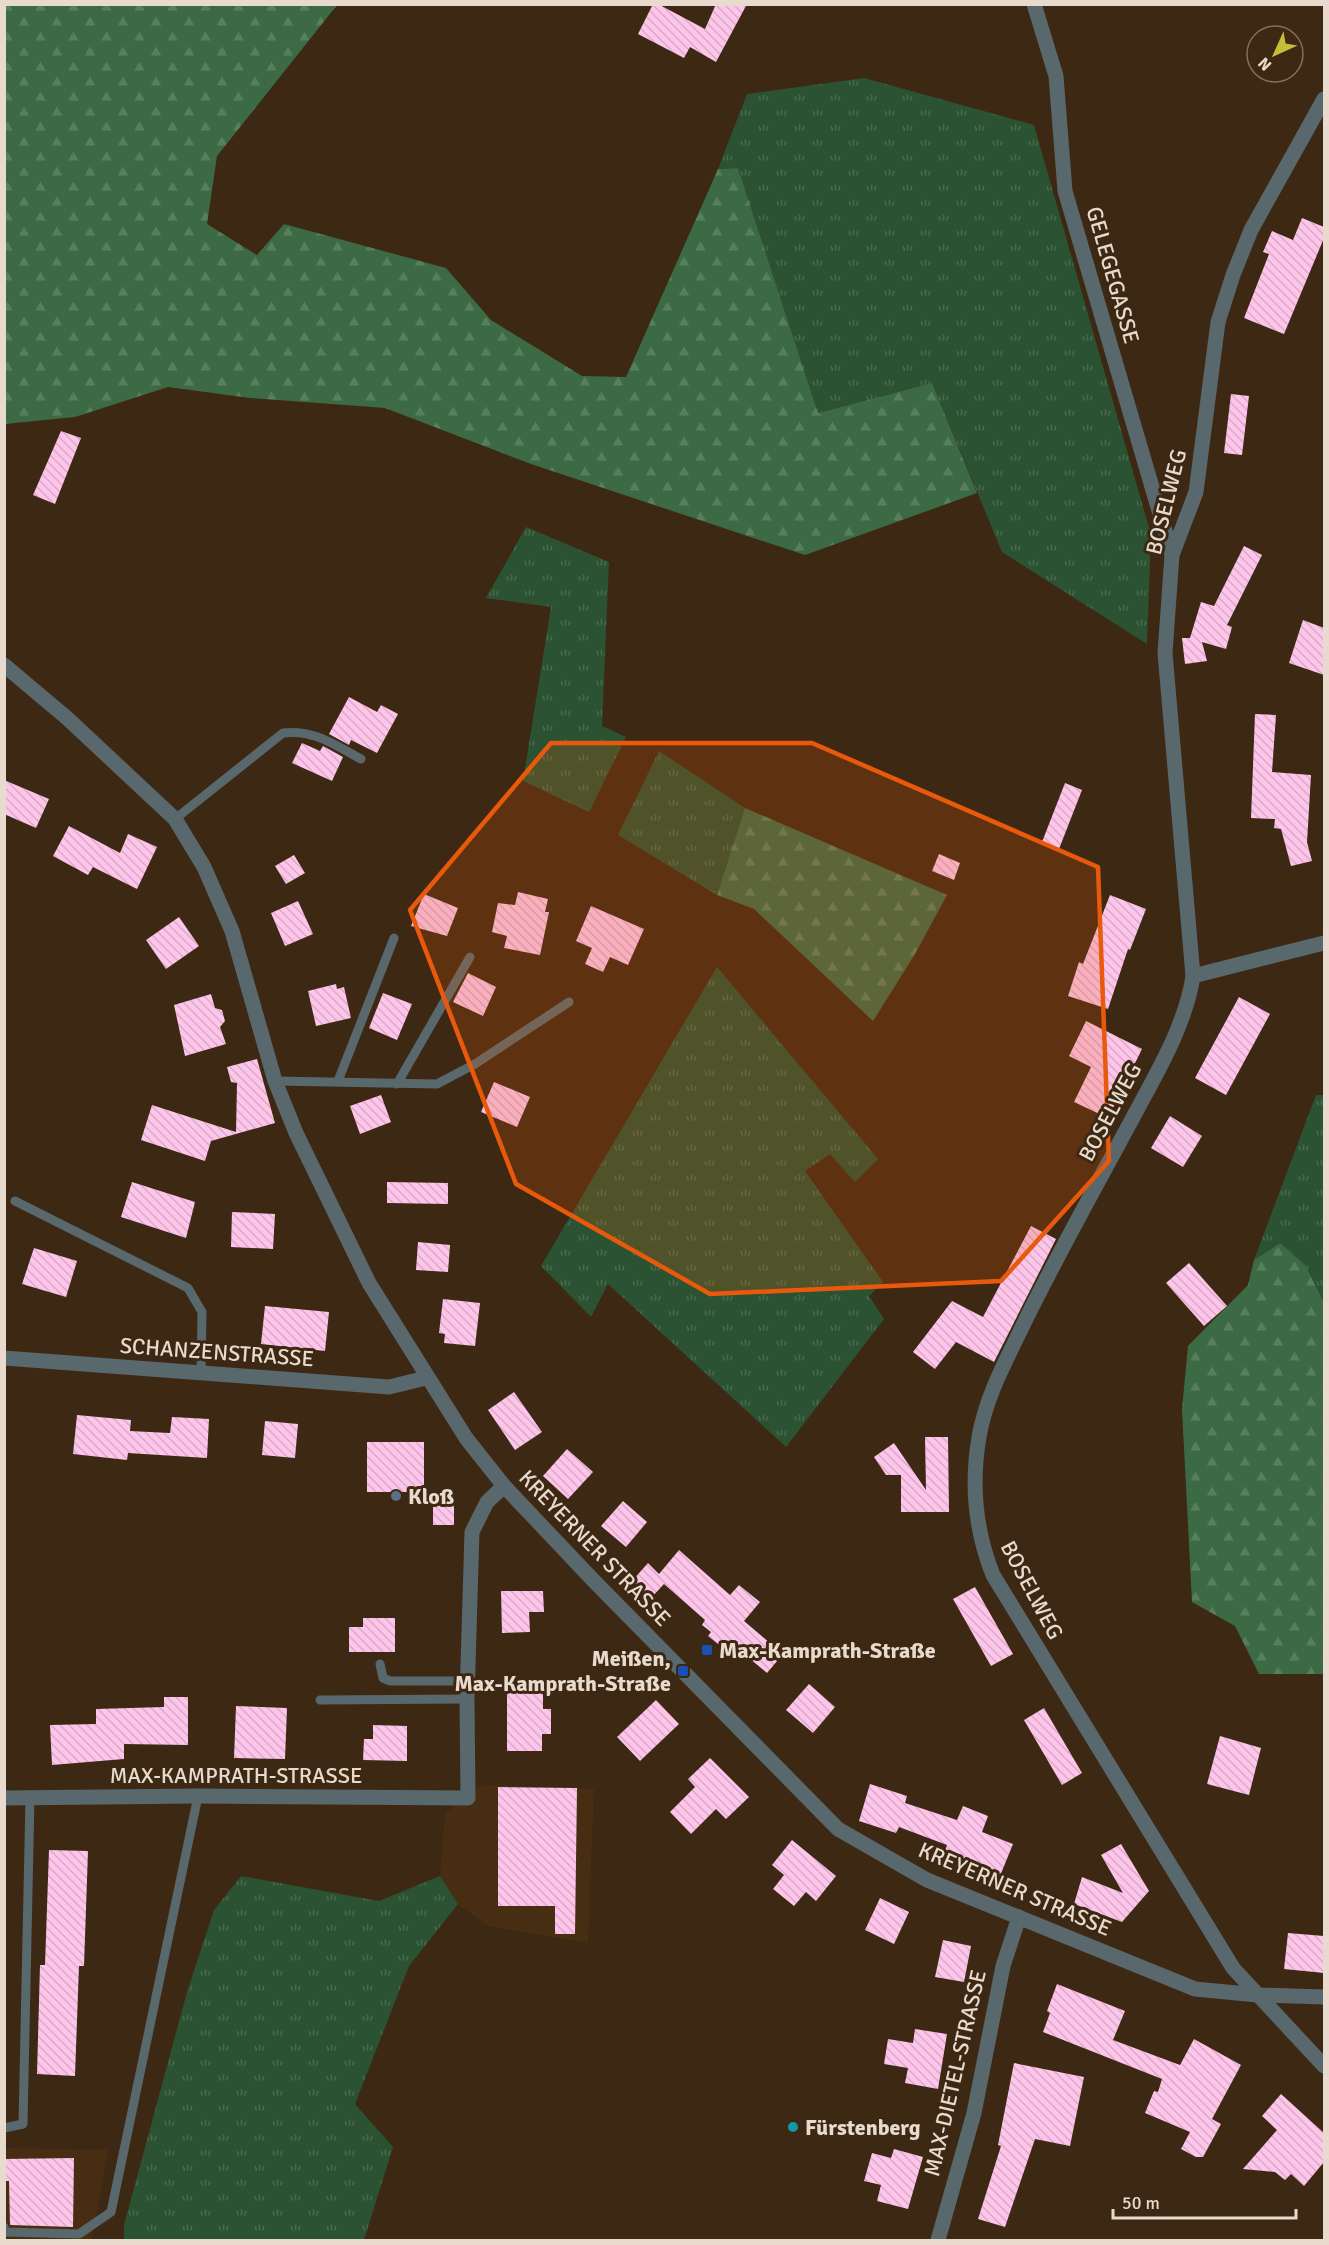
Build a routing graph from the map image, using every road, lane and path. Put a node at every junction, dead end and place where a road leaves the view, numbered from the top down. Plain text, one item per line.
1 (1034, 4) edge
2 (1324, 99) edge
3 (1172, 555) junction
4 (4, 665) edge
5 (361, 759) dead end
6 (176, 819) junction
7 (394, 938) dead end
8 (1324, 943) edge
9 (470, 957) dead end
10 (1193, 976) junction
11 (569, 1002) dead end
12 (275, 1081) junction
13 (338, 1081) junction
14 (397, 1084) junction
15 (15, 1201) dead end
16 (4, 1358) edge
17 (201, 1373) junction
18 (426, 1378) junction
19 (504, 1486) junction
20 (380, 1664) dead end
21 (468, 1681) junction
22 (467, 1699) junction
23 (320, 1700) dead end
24 (198, 1796) junction
25 (4, 1798) edge
26 (30, 1798) junction
27 (1018, 1917) junction
28 (1258, 1995) junction
29 (1324, 1997) edge
30 (1324, 2066) edge
31 (4, 2128) edge
32 (4, 2227) edge
33 (938, 2241) edge

1 - 3 street, GELEGEGASSE
2 - 3 street, BOSELWEG
3 - 10 street, BOSELWEG
4 - 6 street, KREYERNER STRASSE
5 - 6 lane
6 - 12 street, KREYERNER STRASSE
7 - 13 lane
8 - 10 street
9 - 14 lane
10 - 28 street, BOSELWEG
11 - 14 lane
12 - 13 lane
12 - 18 street, KREYERNER STRASSE
13 - 14 lane
15 - 17 lane
16 - 17 street, SCHANZENSTRASSE
17 - 18 street, SCHANZENSTRASSE
18 - 19 street, KREYERNER STRASSE
19 - 21 street, MAX-KAMPRATH-STRASSE
19 - 27 street, KREYERNER STRASSE
20 - 21 lane
21 - 22 street, MAX-KAMPRATH-STRASSE
22 - 23 lane
22 - 24 street, MAX-KAMPRATH-STRASSE
24 - 26 street, MAX-KAMPRATH-STRASSE
24 - 32 lane
25 - 26 street, MAX-KAMPRATH-STRASSE
26 - 31 lane
27 - 28 street, KREYERNER STRASSE
27 - 33 street, MAX-DIETEL-STRASSE
28 - 29 street, KREYERNER STRASSE
28 - 30 street, BOSELWEG

